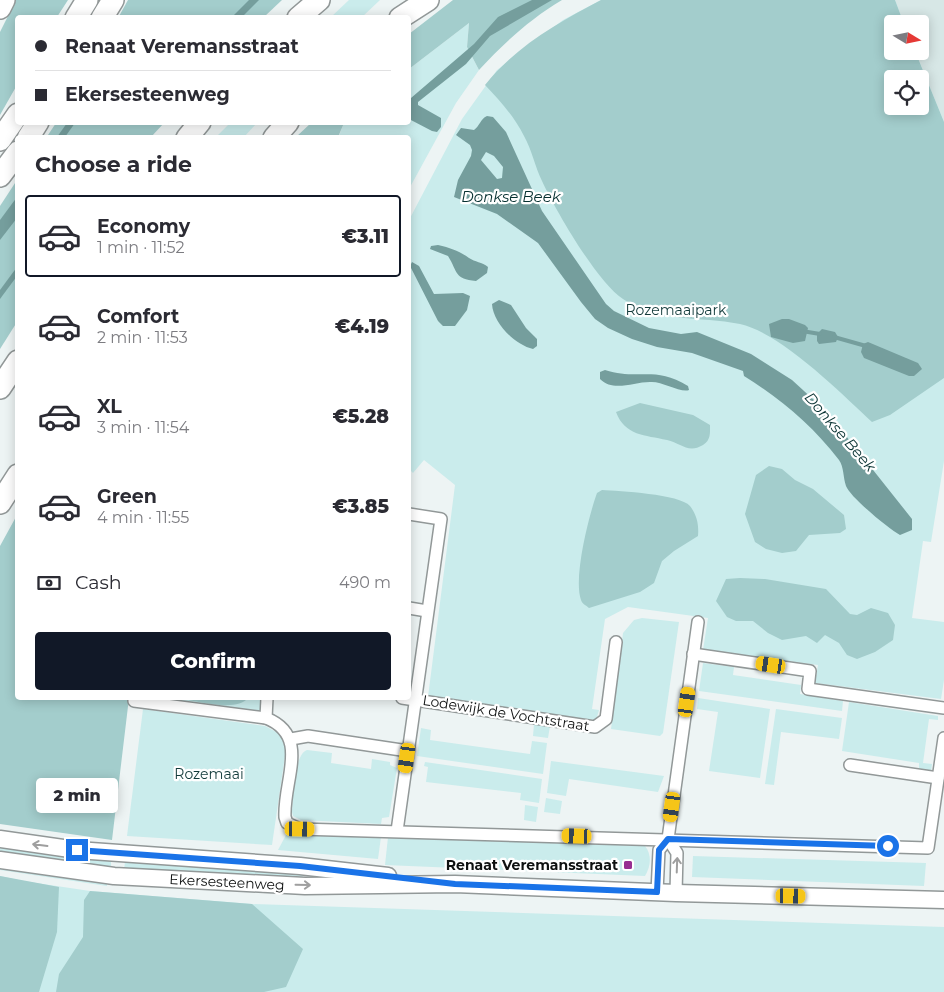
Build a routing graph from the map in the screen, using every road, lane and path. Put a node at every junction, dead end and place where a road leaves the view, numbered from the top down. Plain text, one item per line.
1 (4, 0) edge
2 (87, 0) edge
3 (112, 0) edge
4 (319, 0) edge
5 (404, 0) edge
6 (428, 0) edge
7 (0, 8) edge
8 (304, 11) edge
9 (78, 15) edge
10 (104, 15) edge
11 (389, 15) edge
12 (405, 15) edge
13 (15, 118) edge
14 (198, 125) edge
15 (285, 125) edge
16 (189, 135) edge
17 (277, 135) edge
18 (0, 140) edge
19 (15, 156) edge
20 (0, 176) edge
21 (15, 366) edge
22 (0, 388) edge
23 (15, 480) edge
24 (0, 503) edge
25 (411, 514) edge
26 (411, 608) edge
27 (427, 611) junction
28 (698, 622) dead end
29 (616, 642) dead end
30 (693, 654) junction
31 (411, 699) edge
32 (416, 699) junction
33 (267, 700) edge
34 (134, 701) dead end
35 (944, 708) edge
36 (266, 718) junction
37 (944, 738) edge
38 (290, 739) junction
39 (408, 750) junction
40 (850, 765) dead end
41 (938, 778) junction
42 (397, 831) junction
43 (668, 839) junction
44 (0, 840) edge
45 (0, 860) edge
46 (455, 884) junction
47 (657, 892) junction
48 (676, 893) junction
49 (944, 900) edge

1 - 7 highway
2 - 9 highway
3 - 10 highway
4 - 8 highway
5 - 11 highway
6 - 12 highway
13 - 18 highway
14 - 16 highway
15 - 17 highway
19 - 20 highway
21 - 22 highway
23 - 24 highway
25 - 27 street
26 - 27 street
27 - 32 street
28 - 30 street
29 - 32 street, Lodewijk de Vochtstraat
30 - 35 street
30 - 43 street
31 - 32 street, Lodewijk de Vochtstraat
32 - 39 street
33 - 36 street
34 - 36 street
36 - 38 street
37 - 41 street
38 - 39 street
38 - 42 street
39 - 42 street
40 - 41 street
41 - 43 street
42 - 43 street
43 - 47 street
48 -> 43 street
46 -> 44 main road, Ekersesteenweg
45 -> 46 main road, Ekersesteenweg
46 - 47 main road, Ekersesteenweg
47 - 48 main road, Ekersesteenweg
48 - 49 main road, Ekersesteenweg

